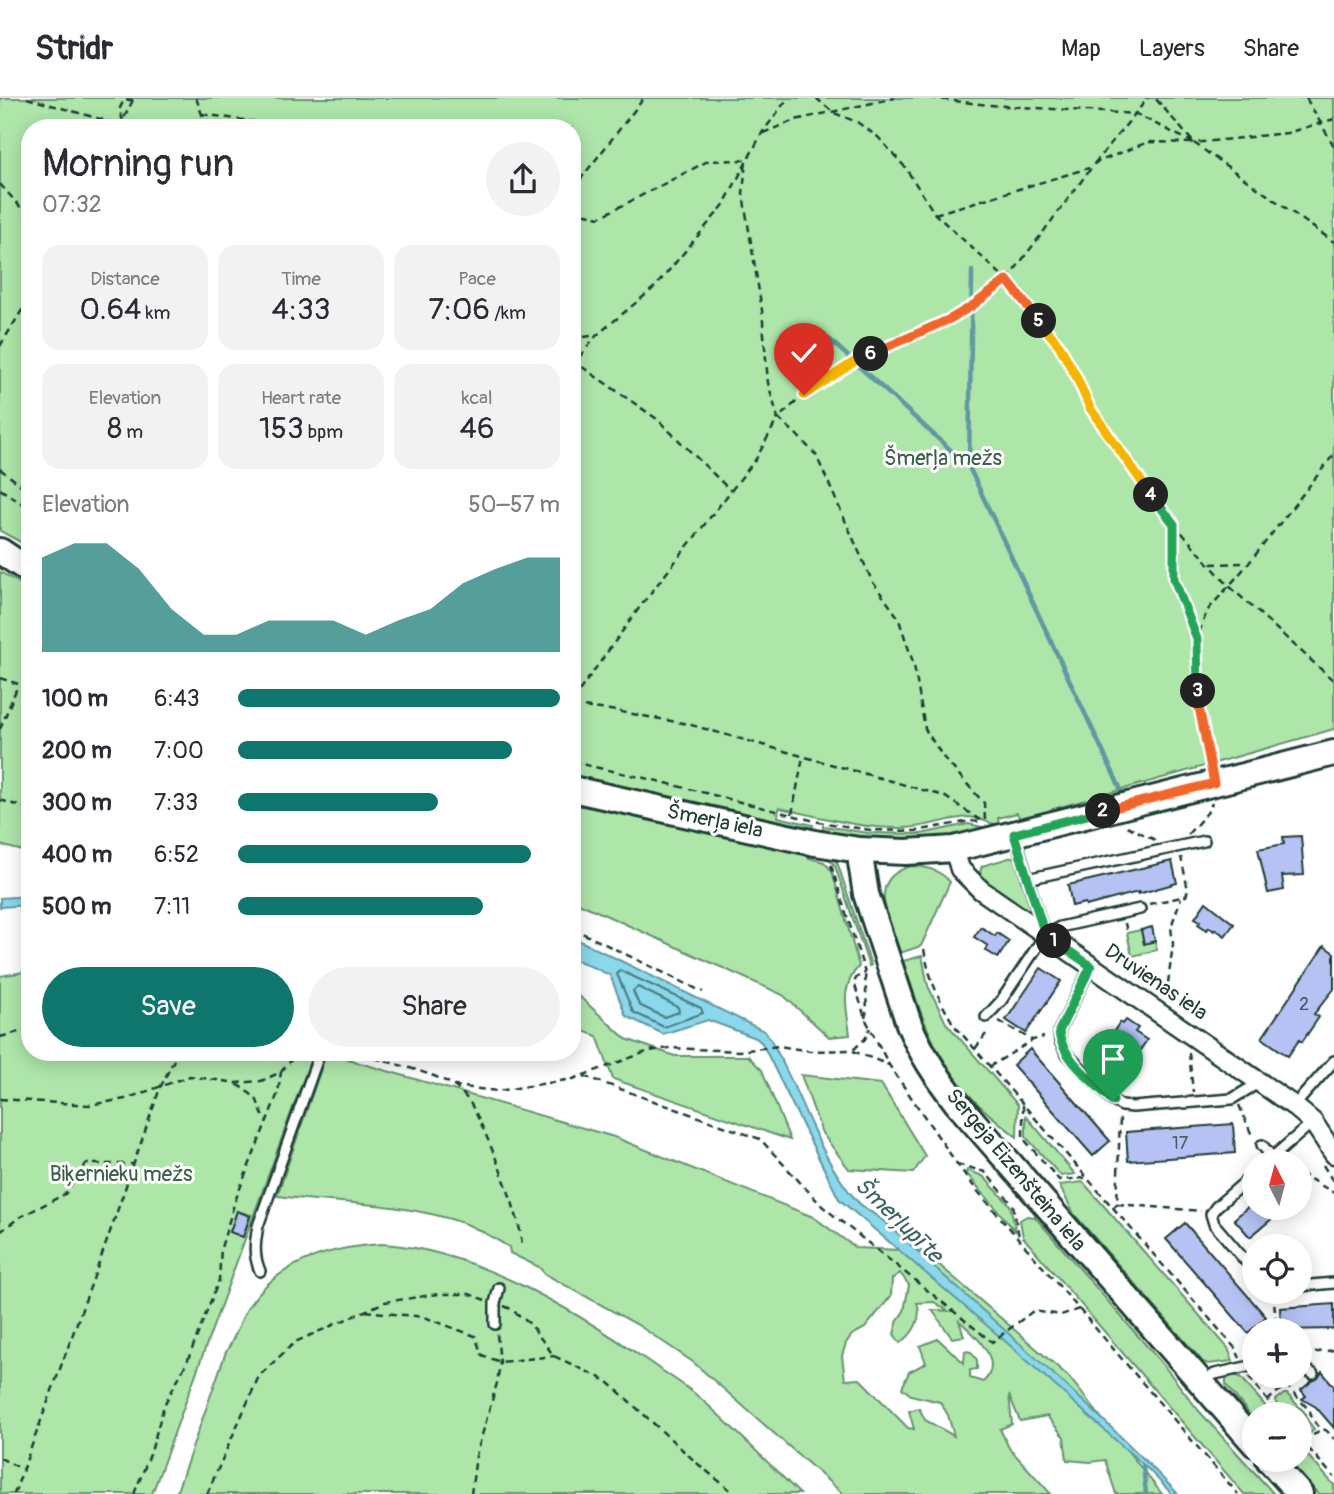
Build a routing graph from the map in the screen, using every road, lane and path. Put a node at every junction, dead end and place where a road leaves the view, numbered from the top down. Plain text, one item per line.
1 (27, 98) edge
2 (195, 98) edge
3 (644, 98) edge
4 (788, 98) edge
5 (816, 98) edge
6 (895, 98) edge
7 (930, 98) edge
8 (1148, 98) edge
9 (1155, 98) edge
10 (1307, 98) edge
11 (134, 99) edge
12 (834, 113) junction
13 (202, 114) junction
14 (1136, 114) junction
15 (95, 119) edge
16 (123, 119) edge
17 (124, 119) edge
18 (204, 119) edge
19 (236, 119) edge
20 (1334, 119) edge
21 (1321, 123) junction
22 (762, 133) junction
23 (1194, 143) junction
24 (1334, 146) edge
25 (746, 159) junction
26 (1090, 168) junction
27 (581, 178) edge
28 (0, 184) edge
29 (21, 208) edge
30 (581, 213) edge
31 (934, 214) junction
32 (1334, 242) edge
33 (1007, 280) junction
34 (21, 312) edge
35 (597, 335) junction
36 (581, 338) edge
37 (0, 346) edge
38 (581, 354) edge
39 (581, 368) edge
40 (778, 418) junction
41 (1334, 454) edge
42 (0, 469) edge
43 (21, 485) edge
44 (0, 489) edge
45 (732, 492) junction
46 (21, 503) edge
47 (1174, 524) junction
48 (0, 551) edge
49 (1249, 563) junction
50 (1211, 564) junction
51 (21, 565) edge
52 (1228, 585) junction
53 (1197, 639) junction
54 (0, 678) edge
55 (1334, 681) edge
56 (18, 685) junction
57 (21, 686) edge
58 (581, 691) edge
59 (581, 705) edge
60 (0, 729) edge
61 (1334, 753) edge
62 (803, 757) junction
63 (581, 764) edge
64 (1215, 790) junction
65 (581, 791) edge
66 (0, 800) edge
67 (21, 806) edge
68 (792, 814) junction
69 (986, 823) junction
70 (1121, 823) dead end
71 (1014, 834) junction
72 (1204, 841) dead end
73 (1175, 846) junction
74 (954, 849) junction
75 (859, 850) junction
76 (826, 858) dead end
77 (1027, 878) junction
78 (1181, 897) junction
79 (1140, 909) joint
80 (581, 932) edge
81 (1045, 935) junction
82 (924, 950) dead end
83 (1091, 966) junction
84 (865, 973) junction
85 (1168, 983) dead end
86 (703, 992) dead end
87 (865, 1018) junction
88 (991, 1018) joint
89 (870, 1028) junction
90 (21, 1031) edge
91 (1187, 1031) junction
92 (986, 1034) dead end
93 (0, 1037) edge
94 (1044, 1037) dead end
95 (1033, 1040) junction
96 (975, 1049) junction
97 (853, 1050) junction
98 (174, 1061) edge
99 (290, 1061) edge
100 (317, 1061) edge
101 (378, 1061) edge
102 (1334, 1061) edge
103 (889, 1065) junction
104 (989, 1067) junction
105 (281, 1072) junction
106 (584, 1076) junction
107 (1261, 1081) junction
108 (236, 1083) junction
109 (453, 1086) junction
110 (160, 1088) junction
111 (0, 1099) edge
112 (1193, 1102) junction
113 (1237, 1102) dead end
114 (1023, 1104) junction
115 (1294, 1105) junction
116 (1120, 1117) dead end
117 (265, 1121) junction
118 (1313, 1122) junction
119 (1262, 1144) joint
120 (1265, 1150) edge
121 (1281, 1150) edge
122 (1333, 1150) edge
123 (133, 1164) junction
124 (957, 1164) junction
125 (1086, 1178) junction
126 (1312, 1180) edge
127 (1242, 1184) edge
128 (1334, 1193) edge
129 (1117, 1204) junction
130 (1113, 1208) junction
131 (1211, 1214) junction
132 (0, 1232) edge
133 (1020, 1240) junction
134 (521, 1248) dead end
135 (1242, 1257) edge
136 (260, 1271) dead end
137 (1334, 1283) edge
138 (1312, 1285) edge
139 (499, 1288) dead end
140 (480, 1298) dead end
141 (511, 1308) dead end
142 (1079, 1309) junction
143 (363, 1311) junction
144 (495, 1324) joint
145 (1334, 1350) edge
146 (1312, 1353) edge
147 (554, 1356) junction
148 (500, 1362) junction
149 (1242, 1362) edge
150 (1242, 1367) edge
151 (1199, 1382) junction
152 (1257, 1388) edge
153 (1267, 1401) joint
154 (1322, 1428) junction
155 (1242, 1430) edge
156 (1312, 1436) edge
157 (1334, 1439) edge
158 (1312, 1452) edge
159 (0, 1458) edge
160 (22, 1469) junction
161 (1280, 1472) edge
162 (1334, 1477) edge
163 (14, 1494) edge
164 (134, 1494) edge
165 (206, 1494) edge
166 (471, 1494) edge
167 (735, 1494) edge
168 (1238, 1494) edge
169 (1300, 1494) edge

1 - 15 path
2 - 13 path
3 - 27 path
4 - 22 path
5 - 12 path
6 - 12 path
7 - 14 path
8 - 14 path
9 - 23 path
10 - 21 path
11 - 16 path
11 - 17 path
12 - 22 path
12 - 31 path
13 - 18 path
13 - 19 path
14 - 23 path
14 - 26 path
20 - 21 path
21 - 23 path
21 - 24 path
22 - 25 path
23 - 26 path
23 - 32 path
25 - 30 path
25 - 35 path
25 - 40 path
26 - 31 path
26 - 33 path
28 - 29 path
31 - 33 path
33 - 40 path
33 - 47 path
34 - 37 path
35 - 36 path
35 - 38 path
39 - 45 path
40 - 45 path
40 - 69 path
41 - 49 path
42 - 43 path
44 - 46 path
45 - 58 path
47 - 50 path
47 - 53 path
48 - 51 street
49 - 50 path
49 - 52 path
50 - 52 path
52 - 53 path
52 - 55 path
53 - 64 path
54 - 56 path
56 - 57 path
56 - 60 path
59 - 62 path
61 - 64 street, Šmerļa iela
62 - 68 path
62 - 69 path
63 - 68 path
64 - 71 street, Šmerļa iela
64 - 73 path
65 - 75 street, Šmerļa iela
66 - 67 path
68 - 69 path
70 - 73 path
71 - 74 street, Šmerļa iela
71 - 77 lane
72 - 73 lane
73 - 77 lane
73 - 78 path
74 - 75 street, Šmerļa iela
74 - 81 street, Druvienas iela
75 - 151 street, Sergeja Eizenšteina iela
76 - 84 path
77 - 81 lane
78 - 79 path
78 - 85 path
79 - 81 lane
80 - 86 path
81 - 83 street, Druvienas iela
81 - 88 lane
82 - 96 path
83 - 91 street, Druvienas iela
83 - 112 lane
84 - 87 path
84 - 87 path
87 - 89 path
88 - 95 path
89 - 97 path
89 - 103 path
90 - 93 path
91 - 107 street, Druvienas iela
91 - 112 path
92 - 96 path
94 - 95 path
95 - 104 path
96 - 104 path
97 - 103 path
97 - 106 path
98 - 110 path
99 - 105 path
100 - 136 lane
101 - 109 path
102 - 115 lane
103 - 124 path
104 - 114 path
105 - 108 path
105 - 117 path
106 - 109 path
106 - 142 path
107 - 112 lane
107 - 115 street, Druvienas iela
108 - 110 path
108 - 117 path
109 - 134 path
110 - 111 path
110 - 123 path
113 - 119 path
114 - 125 path
114 - 125 path
115 - 118 street, Druvienas iela
116 - 129 path
117 - 164 path
118 - 121 lane
118 - 122 street, Druvienas iela
119 - 120 lane
123 - 132 path
123 - 160 path
124 - 133 path
124 - 133 path
125 - 130 path
126 - 128 path
127 - 131 lane
129 - 130 path
129 - 131 path
130 - 149 path
131 - 135 lane
133 - 142 path
137 - 138 lane
139 - 144 lane
140 - 143 path
141 - 147 path
142 - 168 path
143 - 148 path
143 - 165 path
144 - 148 path
145 - 146 path
147 - 148 path
147 - 167 path
148 - 166 path
150 - 151 lane
151 - 155 street, Sergeja Eizenšteina iela
152 - 153 path
153 - 154 path
154 - 156 path
154 - 157 path
158 - 162 path
159 - 160 path
160 - 163 path
161 - 169 street

